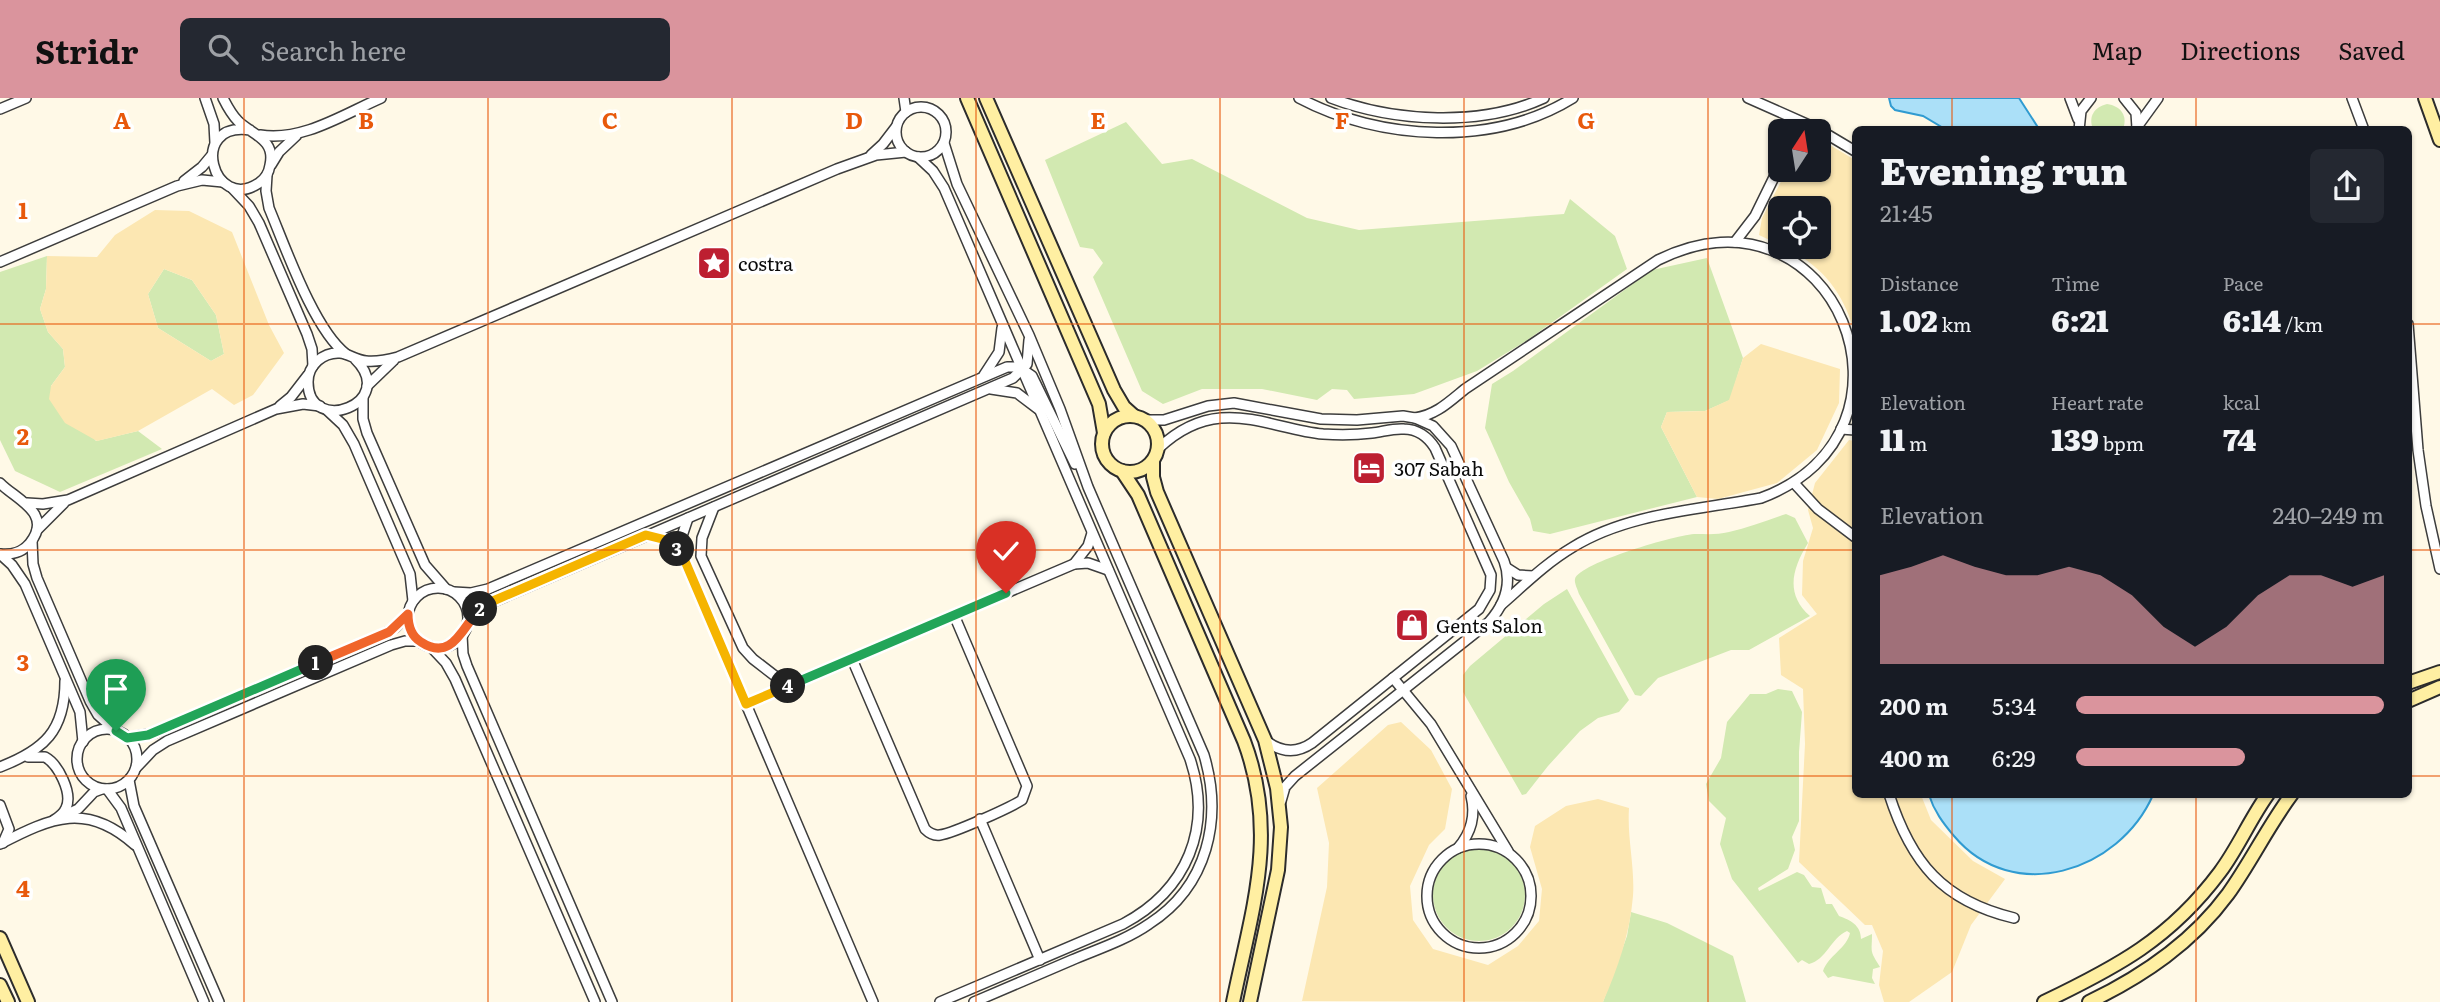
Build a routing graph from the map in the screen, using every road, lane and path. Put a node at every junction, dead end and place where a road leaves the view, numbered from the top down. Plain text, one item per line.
1 (26, 98) edge
2 (205, 98) edge
3 (223, 98) edge
4 (380, 98) edge
5 (904, 98) edge
6 (923, 98) edge
7 (967, 98) edge
8 (986, 98) edge
9 (1299, 98) edge
10 (1331, 98) edge
11 (1544, 98) edge
12 (1573, 98) edge
13 (1748, 98) edge
14 (2070, 98) edge
15 (2091, 98) edge
16 (2124, 98) edge
17 (2158, 98) edge
18 (2352, 98) edge
19 (2425, 98) edge
20 (0, 109) edge
21 (932, 109) junction
22 (906, 112) junction
23 (1796, 119) edge
24 (2078, 119) junction
25 (2079, 126) edge
26 (2136, 126) edge
27 (2137, 126) edge
28 (2362, 126) edge
29 (896, 127) junction
30 (254, 132) junction
31 (300, 133) junction
32 (1831, 138) edge
33 (2440, 140) edge
34 (944, 143) junction
35 (1852, 149) edge
36 (213, 150) junction
37 (906, 152) junction
38 (918, 157) junction
39 (866, 158) junction
40 (268, 171) junction
41 (1772, 182) edge
42 (225, 183) junction
43 (177, 186) junction
44 (1755, 216) junction
45 (1735, 242) junction
46 (1750, 244) junction
47 (0, 262) edge
48 (1002, 322) junction
49 (1029, 335) junction
50 (1852, 353) edge
51 (351, 357) junction
52 (398, 357) junction
53 (1024, 369) junction
54 (311, 370) junction
55 (2412, 374) edge
56 (982, 377) junction
57 (367, 386) junction
58 (986, 390) junction
59 (1852, 393) edge
60 (363, 397) junction
61 (1447, 404) junction
62 (323, 408) junction
63 (276, 410) junction
64 (1040, 410) junction
65 (1847, 414) junction
66 (1140, 418) junction
67 (1415, 418) junction
68 (1852, 420) edge
69 (1433, 426) junction
70 (1841, 429) junction
71 (1852, 430) edge
72 (1104, 433) junction
73 (1428, 439) junction
74 (1159, 448) junction
75 (1153, 461) junction
76 (1122, 471) junction
77 (0, 483) edge
78 (1794, 483) junction
79 (1088, 487) junction
80 (0, 495) edge
81 (15, 496) junction
82 (68, 499) junction
83 (27, 503) junction
84 (714, 507) junction
85 (688, 518) junction
86 (36, 531) junction
87 (1092, 531) junction
88 (646, 535) junction
89 (1852, 535) edge
90 (32, 541) junction
91 (0, 554) edge
92 (682, 554) junction
93 (1074, 564) junction
94 (1507, 568) junction
95 (2440, 569) edge
96 (1108, 570) junction
97 (1534, 575) junction
98 (450, 591) junction
99 (413, 601) junction
100 (1501, 605) junction
101 (408, 614) junction
102 (954, 615) junction
103 (467, 624) junction
104 (462, 635) junction
105 (419, 641) junction
106 (430, 646) junction
107 (852, 659) junction
108 (2440, 672) edge
109 (65, 676) junction
110 (1393, 678) junction
111 (2412, 682) edge
112 (788, 686) junction
113 (2440, 688) edge
114 (1403, 689) junction
115 (2412, 699) edge
116 (746, 704) junction
117 (116, 731) junction
118 (127, 738) junction
119 (1265, 740) junction
120 (83, 742) junction
121 (20, 759) junction
122 (0, 767) edge
123 (136, 768) junction
124 (129, 780) junction
125 (1468, 785) junction
126 (104, 789) junction
127 (1891, 798) edge
128 (2264, 798) edge
129 (2287, 798) edge
130 (0, 805) edge
131 (1279, 806) junction
132 (980, 819) junction
133 (52, 821) junction
134 (2, 844) edge
135 (137, 847) junction
136 (1458, 848) junction
137 (1508, 852) junction
138 (2014, 918) dead end
139 (0, 938) edge
140 (1040, 960) junction
141 (0, 985) edge
142 (2105, 999) edge
143 (874, 1000) edge
144 (8, 1002) edge
145 (28, 1002) edge
146 (204, 1002) edge
147 (219, 1002) edge
148 (594, 1002) edge
149 (612, 1002) edge
150 (940, 1002) edge
151 (974, 1002) edge
152 (1233, 1002) edge
153 (1250, 1002) edge
154 (2044, 1002) edge
155 (2089, 1002) edge

1 - 20 street
2 - 36 street
3 - 30 street
4 - 31 street
5 - 22 street
6 - 21 street
7 - 72 street
8 - 66 street
9 - 12 street
10 - 11 street
13 - 23 street
14 - 24 street
15 - 24 street
16 - 26 street
17 - 27 street
18 - 28 street
19 - 33 street
21 - 22 street
21 - 34 street
22 - 29 street
24 - 25 street
29 - 37 street
29 - 39 street
30 - 31 street
30 - 36 street
30 - 40 street
31 - 40 street
32 - 35 street
34 - 38 street
34 - 49 street
36 - 42 street
36 - 43 street
37 - 38 street
37 - 39 street
38 - 48 street
39 - 52 street
40 - 42 street
40 - 51 street
41 - 44 street
42 - 43 street
42 - 54 street
43 - 47 street
44 - 45 street
44 - 46 street
45 - 46 street
45 - 61 street
46 - 50 street
48 - 53 street
48 - 56 street
49 - 53 street
49 - 79 street
51 - 52 street
51 - 54 street
51 - 57 street
52 - 57 street
53 - 56 street
53 - 58 street
53 - 64 street
53 - 79 street
54 - 62 street
54 - 63 street
55 - 95 street
56 - 98 street
57 - 60 street
58 - 64 street
58 - 84 street
59 - 65 street
60 - 62 street
60 - 98 street
61 - 67 street
61 - 69 street
62 - 63 street
62 - 99 street
63 - 82 street
64 - 87 street
65 - 68 street
65 - 70 street
66 - 67 street
66 - 72 street
66 - 74 street
67 - 69 street
69 - 73 street
69 - 94 street
70 - 71 street
70 - 78 street
72 - 76 street
73 - 74 street
73 - 110 street
74 - 75 street
75 - 76 street
75 - 119 street
76 - 152 street
77 - 81 street
78 - 89 street
78 - 97 street
79 - 151 street
80 - 81 street
81 - 83 street
82 - 83 street
82 - 86 street
83 - 86 street
84 - 85 street
84 - 112 street
85 - 88 street
85 - 92 street
86 - 90 street
87 - 93 street
87 - 96 street
88 - 92 street
88 - 103 street
90 - 91 street
90 - 117 street
91 - 109 street
92 - 116 street
93 - 96 street
93 - 102 street
94 - 97 street
94 - 100 street
96 - 140 street
97 - 100 street
98 - 99 street
98 - 103 street
99 - 101 street
100 - 114 street
101 - 105 street
101 - 118 street
102 - 107 street
102 - 132 street
103 - 104 street
104 - 106 street
104 - 149 street
105 - 106 street
105 - 123 street
106 - 148 street
107 - 112 street
107 - 132 street
108 - 111 street
109 - 120 street
109 - 121 street
110 - 114 street
110 - 119 street
112 - 116 street
113 - 115 street
114 - 125 street
114 - 131 street
116 - 143 street
117 - 118 street
117 - 120 street
118 - 123 street
119 - 131 street
120 - 126 street
121 - 122 street
121 - 133 street
123 - 124 street
124 - 126 street
124 - 147 street
125 - 136 street
125 - 137 street
126 - 133 street
126 - 135 street
127 - 138 street
128 - 154 street
129 - 142 street
130 - 134 street
131 - 153 street
132 - 140 street
133 - 134 street
133 - 135 street
135 - 146 street
136 - 137 street
136 - 137 street
139 - 145 street
140 - 150 street
141 - 144 street
142 - 155 street

